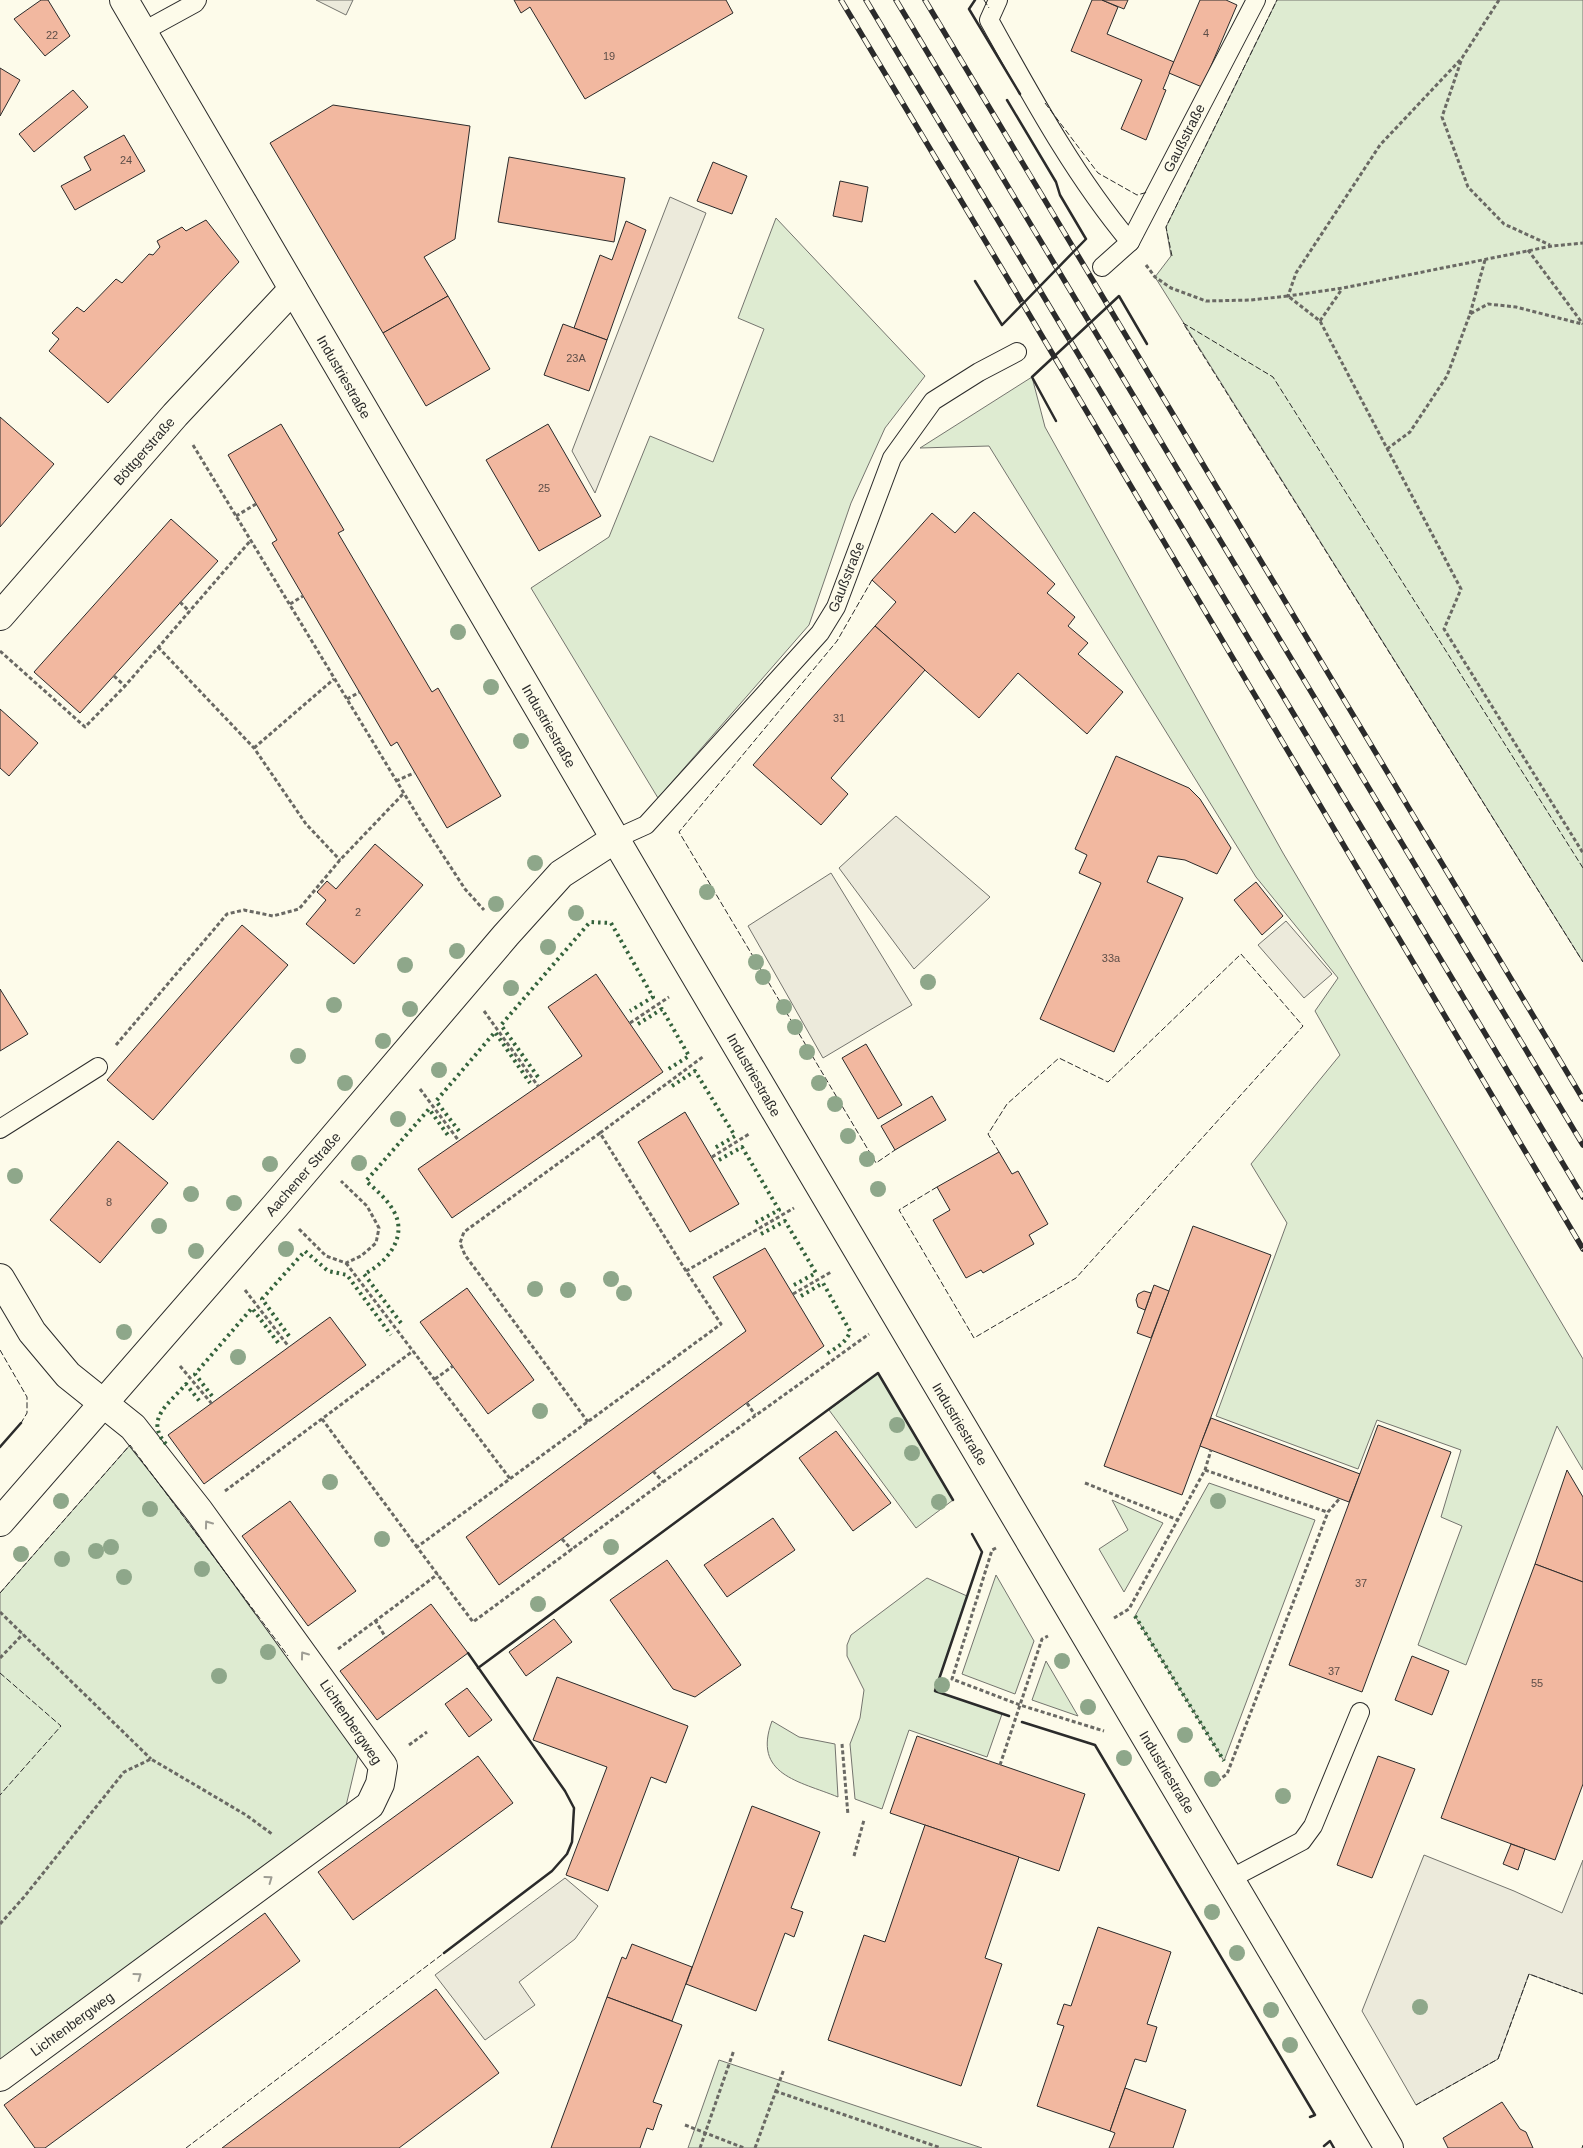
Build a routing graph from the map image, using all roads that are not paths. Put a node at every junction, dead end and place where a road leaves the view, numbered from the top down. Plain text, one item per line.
1 (124, 0) edge
2 (197, 0) edge
3 (998, 0) edge
4 (1256, 0) edge
5 (142, 32) junction
6 (1130, 242) junction
7 (1102, 267) dead end
8 (293, 289) junction
9 (1018, 352) dead end
10 (0, 616) edge
11 (615, 839) junction
12 (98, 1067) road end
13 (0, 1129) edge
14 (0, 1278) edge
15 (104, 1402) junction
16 (0, 1522) edge
17 (1360, 1712) dead end
18 (1230, 1879) junction
19 (0, 2077) edge
20 (1388, 2148) edge

1 - 5 street, Industriestraße
2 - 5 lane
3 - 6 lane
4 - 6 lane, Gaußstraße
5 - 8 street, Industriestraße
6 - 7 lane, Gaußstraße
8 - 10 street, Böttgerstraße
8 - 11 street, Industriestraße
9 - 11 lane, Gaußstraße
11 - 15 street, Aachener Straße
11 - 18 street, Industriestraße
12 - 13 lane
14 - 15 street, Lichtenbergweg
15 - 16 street, Aachener Straße
19 -> 15 street, Lichtenbergweg
17 - 18 lane
18 - 20 street, Industriestraße

